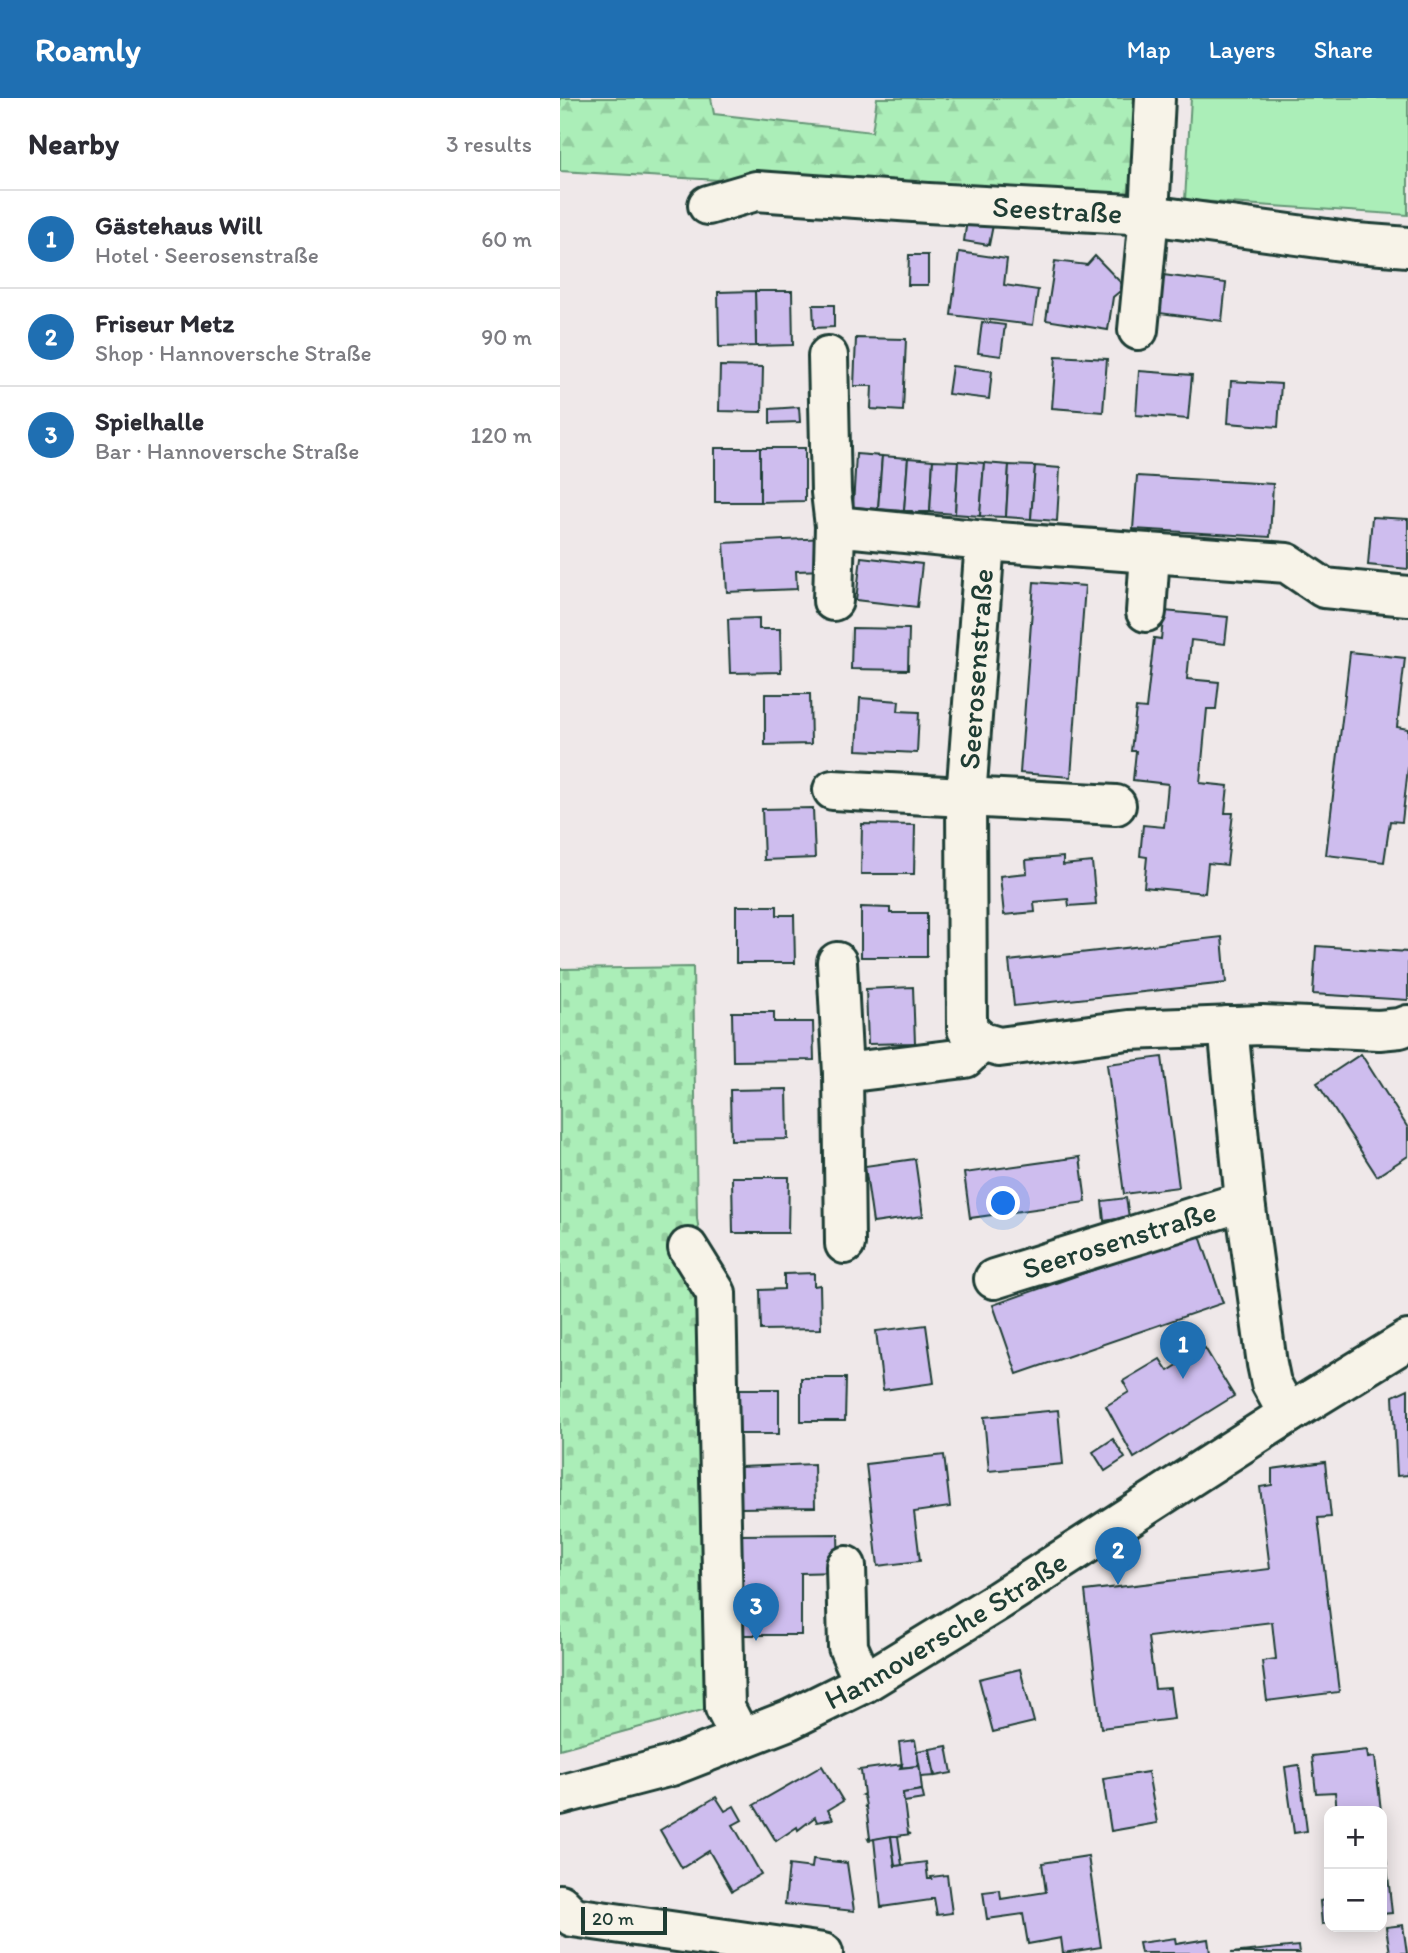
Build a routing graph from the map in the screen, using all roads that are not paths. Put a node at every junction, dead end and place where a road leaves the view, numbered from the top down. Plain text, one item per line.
1 (1155, 98) edge
2 (708, 205) dead end
3 (1149, 215) junction
4 (1408, 247) edge
5 (1138, 330) dead end
6 (828, 356) dead end
7 (835, 526) junction
8 (985, 541) junction
9 (1150, 554) junction
10 (1408, 596) edge
11 (833, 601) dead end
12 (1146, 612) dead end
13 (833, 790) dead end
14 (966, 798) junction
15 (1116, 805) dead end
16 (837, 961) dead end
17 (1228, 1026) junction
18 (1405, 1036) edge
19 (982, 1042) junction
20 (844, 1073) junction
21 (1245, 1201) junction
22 (845, 1244) dead end
23 (688, 1248) dead end
24 (994, 1279) dead end
25 (1408, 1340) edge
26 (1288, 1414) junction
27 (846, 1566) dead end
28 (864, 1683) junction
29 (741, 1739) junction
30 (560, 1795) edge
31 (560, 1904) edge
32 (823, 1953) edge

1 - 3 street
2 - 3 street, Seestraße
3 - 4 street, Seestraße
3 - 5 street
6 - 7 street
7 - 8 street, Seerosenstraße
7 - 11 street
8 - 9 street, Seerosenstraße
8 - 14 street, Seerosenstraße
9 - 10 street, Seerosenstraße
9 - 12 street
13 - 14 street, Seerosenstraße
14 - 15 street, Seerosenstraße
14 - 19 street, Seerosenstraße
16 - 20 street
17 - 18 street
17 - 19 street
17 - 21 street, Seerosenstraße
19 - 20 street
20 - 22 street
21 - 24 street, Seerosenstraße
21 - 26 street, Seerosenstraße
23 - 29 street
25 - 26 street, Hannoversche Straße
26 - 28 street, Hannoversche Straße
27 - 28 street
28 - 29 street, Hannoversche Straße
29 - 30 street, Hannoversche Straße
31 - 32 street

